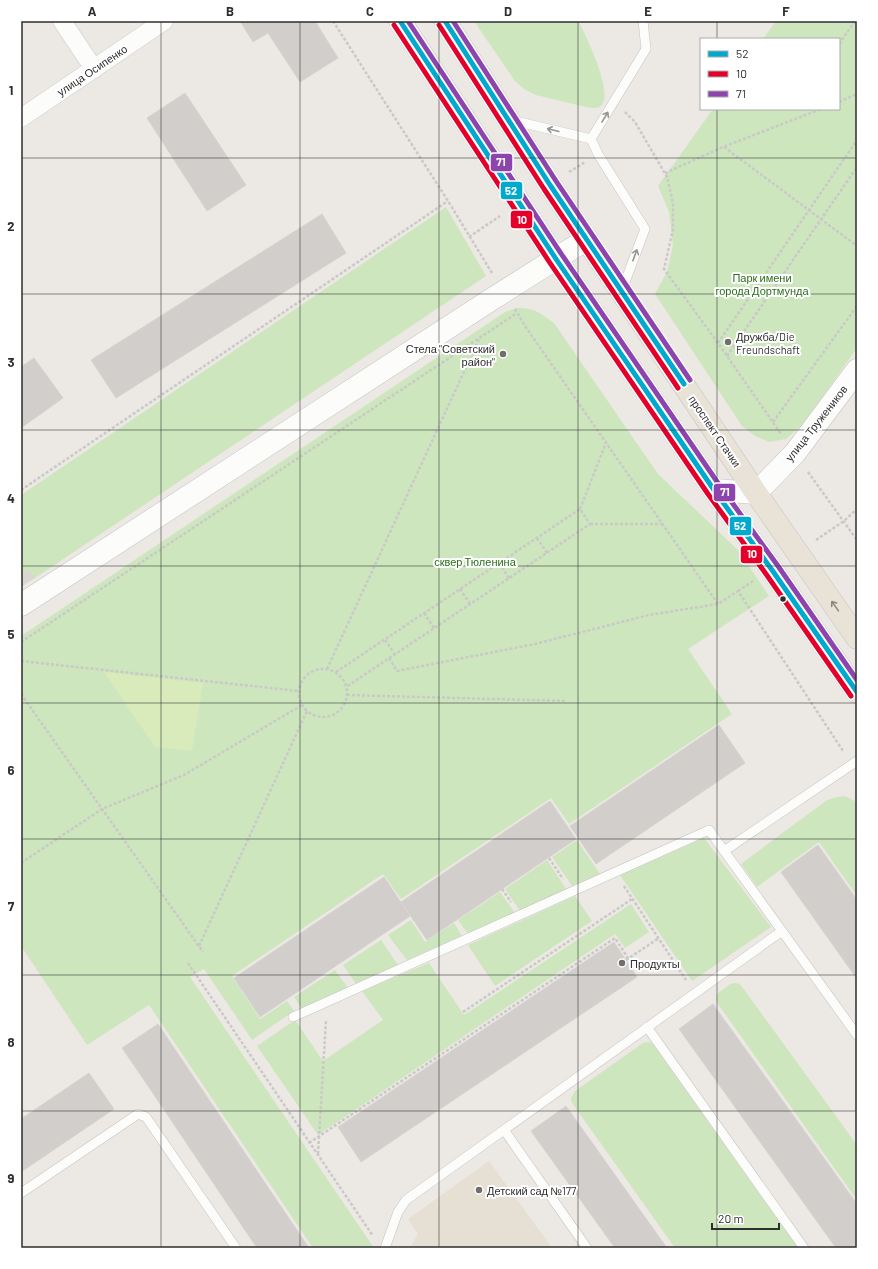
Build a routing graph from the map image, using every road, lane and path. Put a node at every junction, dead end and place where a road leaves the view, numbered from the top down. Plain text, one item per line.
1 (62, 21) edge
2 (164, 21) edge
3 (333, 21) edge
4 (400, 21) edge
5 (445, 21) edge
6 (643, 21) edge
7 (855, 21) edge
8 (840, 43) edge
9 (94, 69) junction
10 (857, 94) edge
11 (614, 102) junction
12 (840, 102) edge
13 (818, 110) edge
14 (21, 118) edge
15 (508, 119) junction
16 (591, 140) junction
17 (857, 140) edge
18 (723, 147) junction
19 (857, 167) edge
20 (665, 173) junction
21 (448, 201) junction
22 (809, 210) junction
23 (821, 219) junction
24 (587, 239) junction
25 (857, 246) edge
26 (556, 259) junction
27 (503, 291) junction
28 (622, 291) junction
29 (857, 306) edge
30 (517, 313) junction
31 (480, 337) junction
32 (718, 343) junction
33 (727, 356) junction
34 (857, 370) edge
35 (773, 422) junction
36 (606, 442) junction
37 (795, 453) junction
38 (21, 490) edge
39 (714, 490) junction
40 (756, 493) junction
41 (580, 509) junction
42 (590, 524) junction
43 (663, 524) junction
44 (537, 538) junction
45 (857, 540) edge
46 (547, 553) junction
47 (499, 563) junction
48 (509, 578) junction
49 (460, 589) junction
50 (470, 604) junction
51 (718, 604) junction
52 (21, 606) edge
53 (424, 613) junction
54 (434, 628) junction
55 (857, 638) edge
56 (385, 640) junction
57 (21, 642) edge
58 (395, 654) junction
59 (388, 658) junction
60 (21, 661) edge
61 (327, 669) junction
62 (336, 672) junction
63 (346, 687) junction
64 (298, 691) junction
65 (857, 692) edge
66 (21, 694) edge
67 (347, 695) junction
68 (566, 701) dead end
69 (302, 705) junction
70 (307, 711) junction
71 (854, 762) edge
72 (102, 809) junction
73 (724, 851) junction
74 (549, 858) dead end
75 (21, 863) edge
76 (615, 872) junction
77 (572, 892) junction
78 (632, 899) junction
79 (782, 930) junction
80 (659, 938) junction
81 (199, 946) junction
82 (203, 952) dead end
83 (188, 963) dead end
84 (695, 993) junction
85 (328, 1001) junction
86 (463, 1012) dead end
87 (292, 1017) dead end
88 (647, 1028) junction
89 (857, 1035) edge
90 (504, 1130) junction
91 (320, 1136) junction
92 (310, 1143) junction
93 (318, 1156) junction
94 (21, 1193) edge
95 (376, 1241) dead end
96 (236, 1248) edge
97 (386, 1248) edge
98 (587, 1248) edge
99 (804, 1248) edge

1 - 9 street
2 - 9 street, улица Осипенко
3 - 21 path
4 - 26 main road
5 - 15 main road, проспект Стачки
6 - 11 lane
7 - 8 path
9 - 14 street, улица Осипенко
10 - 12 path
16 -> 11 lane
11 - 20 path
13 - 18 path
16 -> 15 lane
15 - 24 main road, проспект Стачки
28 -> 16 lane
17 - 22 path
18 - 20 path
18 - 22 path
19 - 23 path
20 - 32 path
21 - 27 path
21 - 38 path
22 - 23 path
22 - 32 path
23 - 25 path
23 - 33 path
24 - 26 main road
24 - 28 main road, проспект Стачки
26 - 27 main road
26 - 39 main road
27 - 30 path
27 - 52 main road
28 - 40 main road, проспект Стачки
29 - 35 path
30 - 31 path
30 - 36 path
31 - 57 path
31 - 61 path
32 - 33 path
33 - 35 path
34 - 37 main road, улица Тружеников
35 - 37 path
36 - 41 path
36 - 43 path
37 - 40 main road, улица Тружеников
37 - 45 path
39 - 40 main road
39 - 65 main road
55 -> 40 main road, проспект Стачки
41 - 42 path
41 - 44 path
42 - 43 path
42 - 46 path
43 - 51 path
44 - 46 path
44 - 47 path
46 - 48 path
47 - 48 path
47 - 49 path
48 - 50 path
49 - 50 path
49 - 53 path
50 - 54 path
51 - 59 path
51 - 71 path
53 - 54 path
53 - 56 path
54 - 58 path
56 - 58 path
56 - 62 path
58 - 59 path
59 - 63 path
60 - 64 path
61 - 62 path
61 - 64 path
62 - 63 path
63 - 67 path
64 - 69 path
66 - 72 path
67 - 68 path
67 - 70 path
69 - 70 path
69 - 72 path
70 - 81 path
71 - 73 lane
72 - 75 path
72 - 81 path
73 - 76 lane
73 - 79 lane
74 - 77 path
76 - 77 lane
76 - 78 path
77 - 85 lane
78 - 80 path
78 - 86 path
79 - 84 lane
79 - 89 lane
80 - 84 path
80 - 91 path
81 - 82 path
83 - 92 path
84 - 88 lane
85 - 87 lane
85 - 91 path
88 - 90 lane
88 - 99 lane
90 - 97 lane
90 - 98 lane
91 - 92 path
91 - 93 path
92 - 93 path
93 - 95 path
94 - 96 lane

